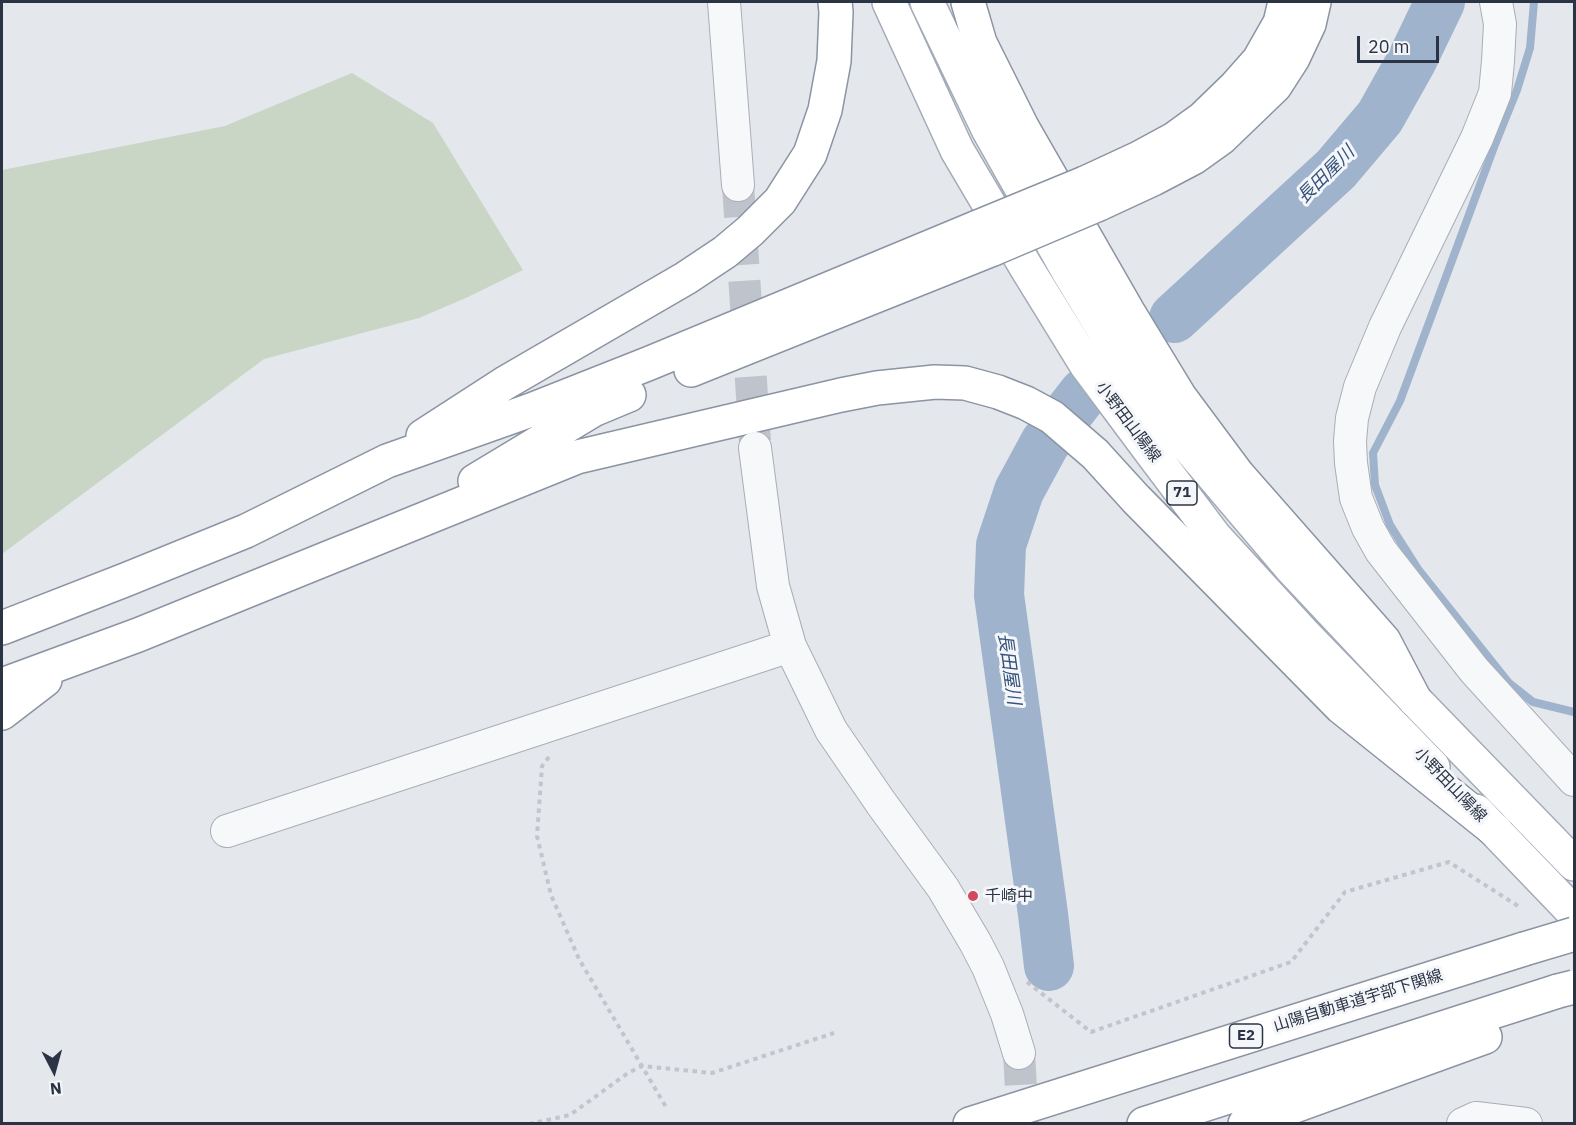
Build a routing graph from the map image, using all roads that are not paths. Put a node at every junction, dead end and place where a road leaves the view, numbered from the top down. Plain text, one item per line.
1 (724, 2) edge
2 (835, 2) edge
3 (889, 2) edge
4 (927, 2) edge
5 (968, 2) edge
6 (1285, 2) edge
7 (1314, 2) edge
8 (1496, 2) edge
9 (738, 184) tunnel mouth
10 (1092, 193) junction
11 (986, 238) junction
12 (755, 448) tunnel mouth
13 (387, 461) junction
14 (389, 533) junction
15 (126, 580) junction
16 (2, 628) edge
17 (2, 641) edge
18 (790, 646) junction
19 (78, 656) junction
20 (2, 685) edge
21 (1415, 700) junction
22 (2, 713) edge
23 (1575, 780) edge
24 (227, 831) dead end
25 (1496, 831) junction
26 (1575, 864) edge
27 (1575, 913) edge
28 (1575, 934) edge
29 (1568, 998) edge
30 (1019, 1053) tunnel mouth
31 (970, 1124) edge
32 (1144, 1124) edge
33 (1245, 1124) edge
34 (1463, 1124) edge
35 (1526, 1124) edge

1 - 9 street
2 - 13 main road
3 - 25 main road, 小野田山陽線 / 71
4 - 21 main road, 小野田山陽線 / 71
5 - 21 main road
6 - 10 main road
7 - 10 main road
8 - 23 street
10 - 11 main road, bridge
11 - 13 main road
11 - 14 main road
12 - 18 street
13 - 15 main road
14 - 19 main road
14 - 25 main road
15 - 16 main road
15 - 17 main road
18 - 24 street
18 - 30 street
19 - 20 main road
19 - 22 main road
21 - 26 main road, 小野田山陽線 / 71
25 - 27 main road, 小野田山陽線 / 71
28 - 31 main road, 山陽自動車道宇部下関線 / E2, bridge
29 - 32 main road
29 - 33 main road
34 - 35 street

